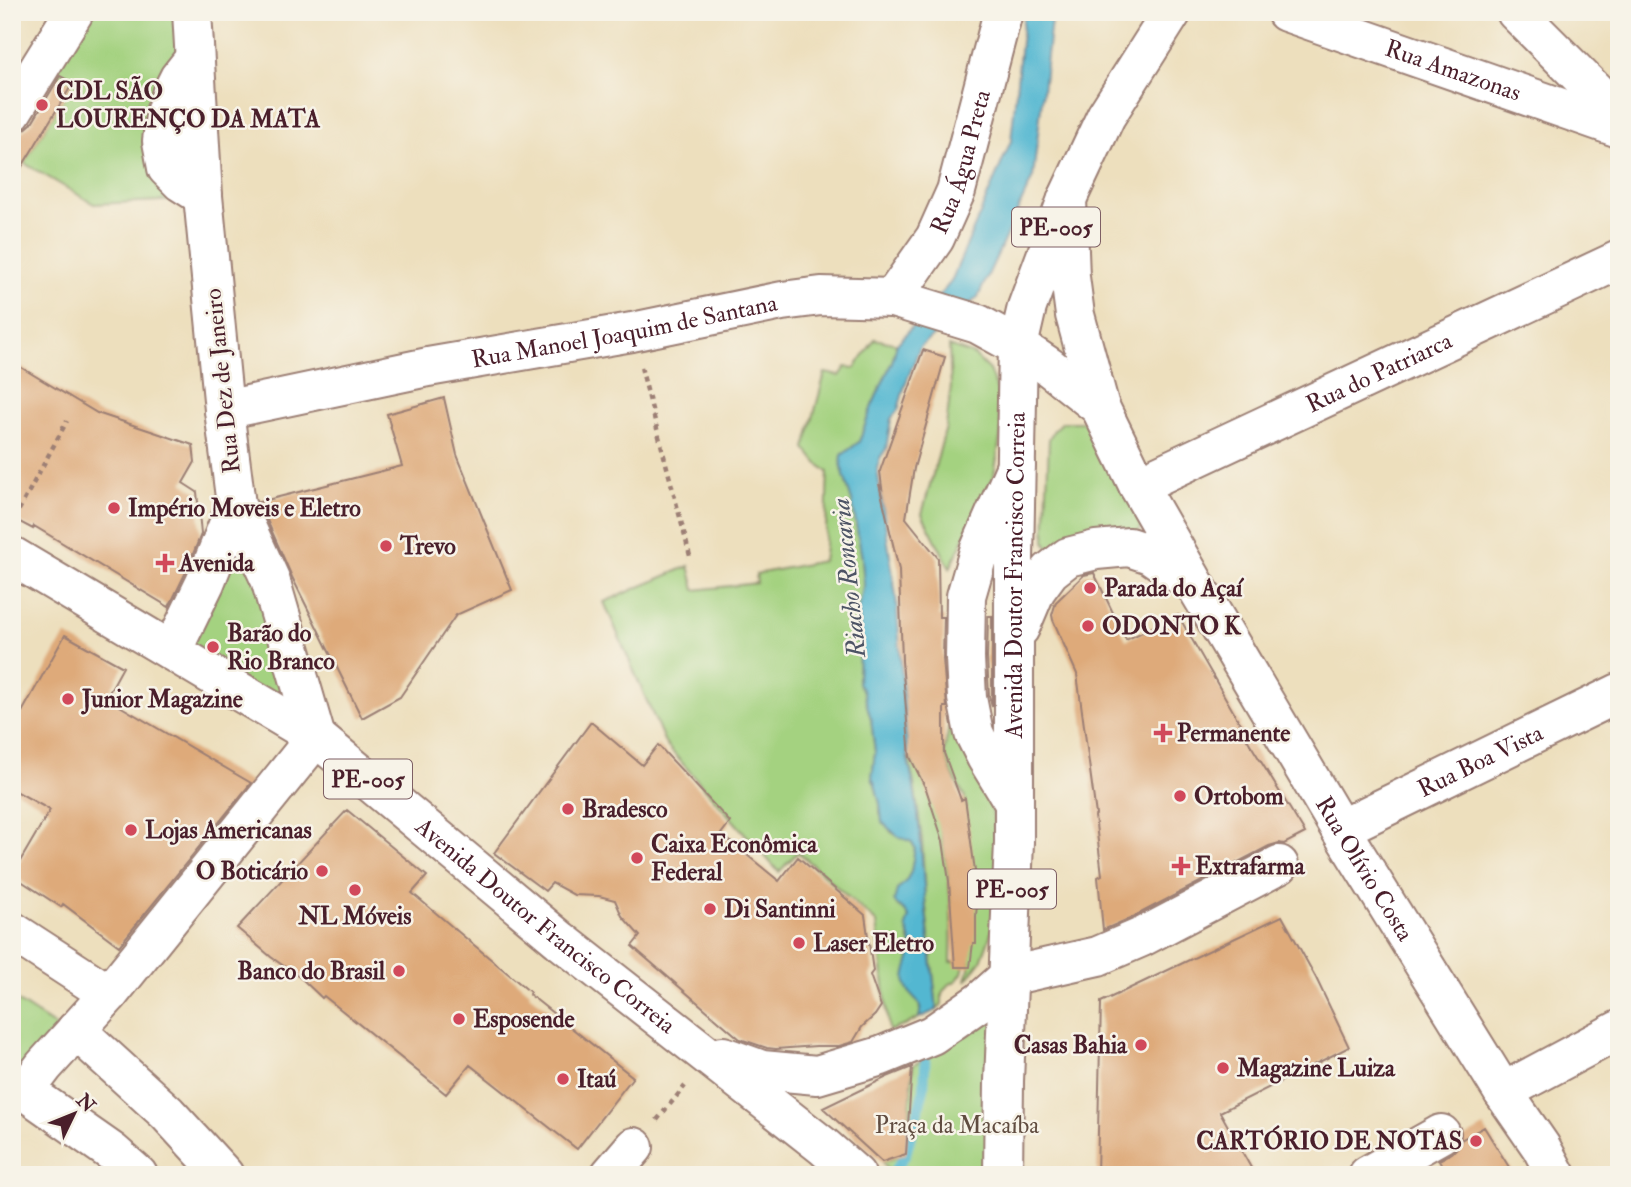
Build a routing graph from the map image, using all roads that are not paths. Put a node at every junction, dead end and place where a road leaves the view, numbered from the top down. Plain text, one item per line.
1 (74, 12) edge
2 (192, 12) edge
3 (1003, 12) edge
4 (1286, 12) edge
5 (1516, 12) edge
6 (1167, 14) edge
7 (12, 112) edge
8 (1619, 116) edge
9 (1619, 128) edge
10 (1067, 199) junction
11 (1619, 260) edge
12 (902, 300) junction
13 (1018, 346) junction
14 (1100, 407) junction
15 (224, 410) junction
16 (1016, 466) junction
17 (1138, 485) junction
18 (236, 505) junction
19 (12, 556) edge
20 (1196, 586) junction
21 (1015, 640) junction
22 (172, 651) junction
23 (1619, 693) edge
24 (316, 737) junction
25 (1014, 803) junction
26 (1340, 829) junction
27 (1279, 864) dead end
28 (12, 931) edge
29 (1009, 976) junction
30 (109, 994) junction
31 (76, 1030) junction
32 (1619, 1030) edge
33 (701, 1051) junction
34 (18, 1087) edge
35 (1503, 1092) junction
36 (1441, 1134) dead end
37 (1554, 1166) edge
38 (138, 1175) edge
39 (224, 1175) edge
40 (856, 1175) edge
41 (1003, 1175) edge
42 (1368, 1175) edge

1 - 7 street
2 - 15 street, Rua Dez de Janeiro
3 - 12 street, Rua Água Preta
4 - 9 street, Rua Amazonas
5 - 8 street
6 - 10 street, Avenida Doutor Francisco Correia / PE-005
10 - 13 street, Avenida Doutor Francisco Correia / PE-005
10 - 14 street
11 - 17 street, Rua do Patriarca
12 - 13 street, Rua Manoel Joaquim de Santana
12 - 15 street, Rua Manoel Joaquim de Santana
13 - 14 street
13 - 16 street, Avenida Doutor Francisco Correia / PE-005
14 - 17 street, Rua Olívio Costa
15 - 18 street, Rua Dez de Janeiro
16 - 21 street, Avenida Doutor Francisco Correia / PE-005
16 - 25 street, PE-005
17 - 20 street, Rua Olívio Costa
18 - 22 street
18 - 24 street, Rua Dez de Janeiro
19 - 22 street, Avenida Doutor Francisco Correia / PE-005
20 - 21 street
20 - 26 street, Rua Olívio Costa
21 - 25 street, Avenida Doutor Francisco Correia / PE-005
22 - 24 street, Avenida Doutor Francisco Correia / PE-005
23 - 26 street, Rua Boa Vista
24 - 30 street
24 - 33 street, Avenida Doutor Francisco Correia / PE-005
25 - 29 street, Avenida Doutor Francisco Correia / PE-005
26 - 35 street, Rua Olívio Costa
27 - 29 street
28 - 30 street
29 - 33 street
29 - 41 street, Avenida Doutor Francisco Correia / PE-005
30 - 31 street
31 - 34 street
31 - 39 street
32 - 35 street
33 - 40 street, Avenida Doutor Francisco Correia / PE-005
34 - 38 street
35 - 37 street, Rua Olívio Costa
36 - 42 street

